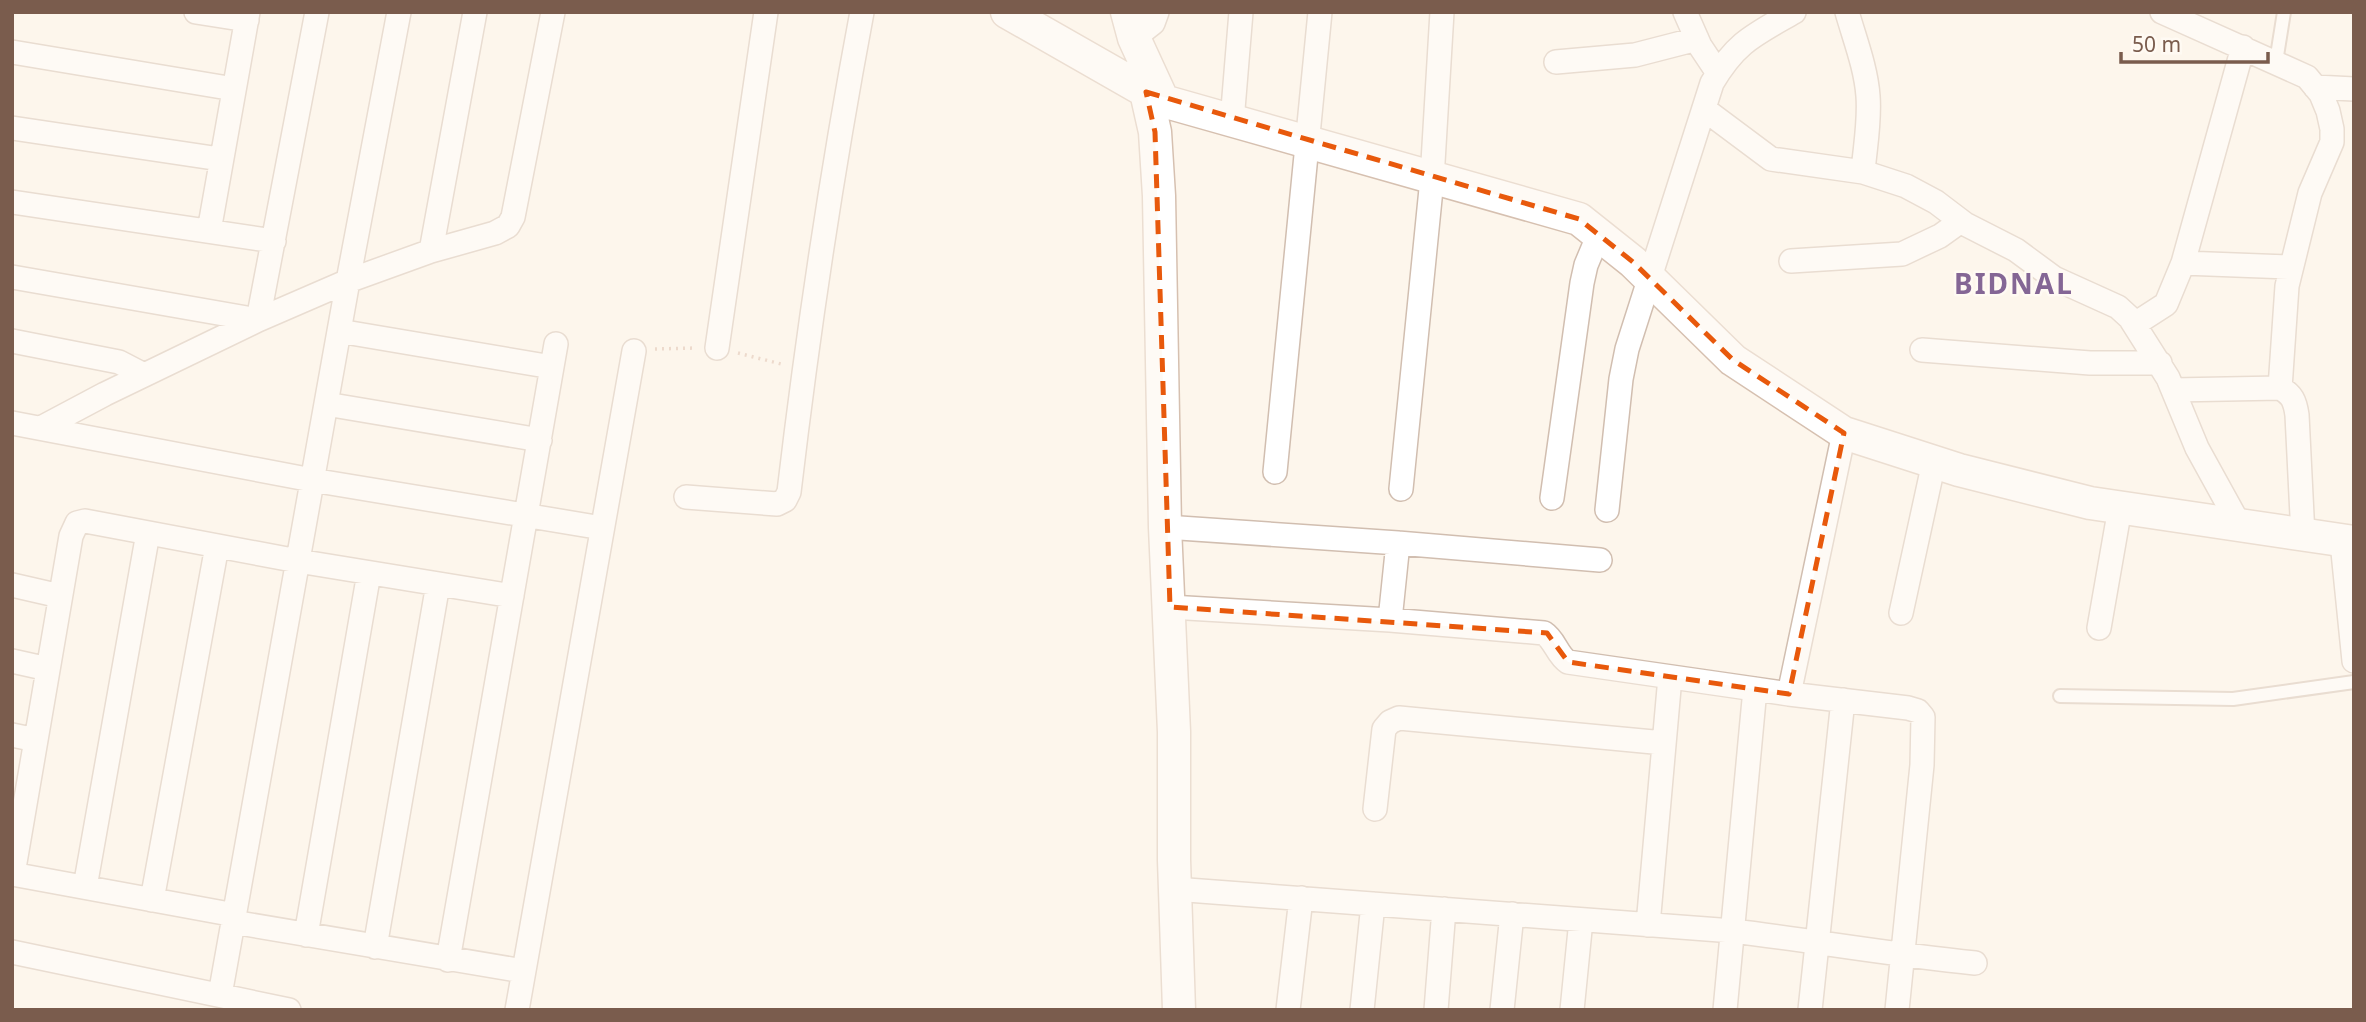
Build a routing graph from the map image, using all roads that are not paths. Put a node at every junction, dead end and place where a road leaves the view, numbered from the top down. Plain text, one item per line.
1 (196, 12) edge
2 (317, 12) edge
3 (398, 12) edge
4 (475, 12) edge
5 (553, 12) edge
6 (766, 12) edge
7 (862, 12) edge
8 (1007, 12) edge
9 (1157, 12) edge
10 (1241, 12) edge
11 (1320, 12) edge
12 (1442, 12) edge
13 (1685, 12) edge
14 (1794, 12) edge
15 (1847, 12) edge
16 (2162, 12) edge
17 (2284, 12) edge
18 (247, 16) edge
19 (1130, 25) edge
20 (1697, 39) junction
21 (2243, 47) junction
22 (12, 52) edge
23 (1556, 62) dead end
24 (2276, 62) junction
25 (1718, 73) junction
26 (2315, 87) junction
27 (234, 89) junction
28 (2354, 89) edge
29 (1154, 96) junction
30 (1704, 109) junction
31 (1232, 121) junction
32 (12, 128) edge
33 (1309, 144) junction
34 (220, 159) junction
35 (1863, 172) junction
36 (1432, 179) junction
37 (12, 202) edge
38 (1961, 221) junction
39 (209, 231) junction
40 (1599, 234) junction
41 (274, 241) junction
42 (431, 251) junction
43 (1791, 261) dead end
44 (2183, 263) junction
45 (2291, 267) junction
46 (12, 277) edge
47 (1650, 279) junction
48 (348, 281) junction
49 (258, 320) junction
50 (2135, 324) junction
51 (339, 331) junction
52 (12, 341) edge
53 (556, 344) dead end
54 (717, 348) dead end
55 (1922, 350) dead end
56 (634, 351) dead end
57 (2160, 363) junction
58 (552, 367) junction
59 (144, 375) junction
60 (2280, 388) junction
61 (2174, 390) junction
62 (326, 404) junction
63 (12, 423) edge
64 (41, 428) junction
65 (1844, 433) junction
66 (540, 440) junction
67 (1934, 462) junction
68 (1275, 472) dead end
69 (312, 481) junction
70 (1401, 489) dead end
71 (686, 498) dead end
72 (1552, 498) dead end
73 (2120, 508) junction
74 (1606, 510) dead end
75 (527, 515) junction
76 (2240, 526) junction
77 (1165, 527) junction
78 (602, 528) junction
79 (148, 533) junction
80 (2303, 536) junction
81 (2348, 542) edge
82 (1398, 543) junction
83 (217, 546) junction
84 (1600, 560) dead end
85 (298, 561) junction
86 (369, 573) junction
87 (438, 584) junction
88 (12, 585) edge
89 (61, 596) junction
90 (512, 596) junction
91 (1170, 607) junction
92 (1901, 613) dead end
93 (1390, 620) junction
94 (2099, 628) dead end
95 (12, 661) edge
96 (2354, 662) edge
97 (48, 669) junction
98 (1670, 677) junction
99 (2354, 682) edge
100 (1755, 689) junction
101 (1788, 694) junction
102 (2060, 696) dead end
103 (1843, 700) junction
104 (12, 735) edge
105 (36, 740) junction
106 (1664, 743) junction
107 (19, 804) edge
108 (1375, 809) dead end
109 (13, 874) edge
110 (85, 887) junction
111 (1174, 889) junction
112 (1301, 898) junction
113 (152, 900) junction
114 (1373, 904) junction
115 (1444, 909) junction
116 (1512, 914) junction
117 (234, 919) junction
118 (1581, 920) junction
119 (1648, 925) junction
120 (1733, 932) junction
121 (306, 935) junction
122 (1817, 942) junction
123 (375, 947) junction
124 (12, 952) edge
125 (1902, 956) junction
126 (448, 960) junction
127 (1975, 963) dead end
128 (523, 971) junction
129 (206, 998) edge
130 (289, 1010) edge
131 (517, 1010) edge
132 (1179, 1010) edge
133 (1288, 1010) edge
134 (1362, 1010) edge
135 (1436, 1010) edge
136 (1502, 1010) edge
137 (1572, 1010) edge
138 (1725, 1010) edge
139 (1810, 1010) edge
140 (1897, 1010) edge

1 - 18 street
2 - 41 street
3 - 48 street
4 - 42 street
5 - 42 street
6 - 54 street
7 - 71 street
8 - 29 main road
9 - 19 street
10 - 31 street
11 - 33 street
12 - 36 street
13 - 20 street
14 - 25 street
15 - 35 street
16 - 21 street
17 - 24 lane
18 - 27 street
19 - 29 main road
20 - 23 street
20 - 25 street
21 - 24 street
21 - 44 street
22 - 27 street
24 - 26 street
25 - 30 street
26 - 28 street
26 - 45 street
27 - 34 street
29 - 31 main road
29 - 77 main road
30 - 35 street
30 - 47 street
31 - 33 main road
32 - 34 street
33 - 36 main road
33 - 68 street
34 - 39 street
35 - 38 street
36 - 40 main road
36 - 70 street
37 - 39 street
38 - 43 street
38 - 50 street
39 - 41 street
40 - 47 main road
40 - 72 street
41 - 49 street
42 - 48 street
44 - 45 street
44 - 50 street
45 - 60 street
46 - 49 street
47 - 65 main road
47 - 74 street
48 - 49 street
48 - 51 street
49 - 59 street
50 - 57 street
51 - 58 street
51 - 62 street
52 - 59 street
53 - 58 street
55 - 57 street
56 - 78 street
57 - 61 street
58 - 66 street
59 - 64 street
60 - 61 street
60 - 80 street
61 - 76 street
62 - 66 street
62 - 69 street
63 - 64 street
64 - 69 street
65 - 67 main road
65 - 101 street
66 - 75 street
67 - 73 main road
67 - 92 street
69 - 75 street
69 - 85 street
73 - 76 main road
73 - 94 street
75 - 78 street
75 - 90 street
76 - 80 main road
77 - 82 street
77 - 91 main road
78 - 128 street
79 - 83 street
79 - 89 street
79 - 110 street
80 - 81 main road
81 - 96 street
82 - 84 street
82 - 93 street
83 - 85 street
83 - 113 street
85 - 86 street
85 - 117 street
86 - 87 street
86 - 121 street
87 - 90 street
87 - 123 street
88 - 89 street
89 - 97 street
90 - 126 street
91 - 93 street
91 - 111 main road
93 - 98 street
95 - 97 street
97 - 105 street
98 - 100 street
98 - 106 street
99 - 102 lane
100 - 101 street
100 - 120 street
101 - 103 street
103 - 122 street
103 - 125 street
104 - 105 street
105 - 107 street
106 - 108 street
106 - 119 street
107 - 109 street
109 - 110 street
110 - 113 street
111 - 112 street
111 - 132 main road
112 - 114 street
112 - 133 street
113 - 117 street
114 - 115 street
114 - 134 street
115 - 116 street
115 - 135 street
116 - 118 street
116 - 136 street
117 - 121 street
117 - 129 street
118 - 119 street
118 - 137 street
119 - 120 street
120 - 122 street
120 - 138 street
121 - 123 street
122 - 125 street
122 - 139 street
123 - 126 street
124 - 129 street
125 - 127 street
125 - 140 street
126 - 128 street
128 - 131 street
129 - 130 street

